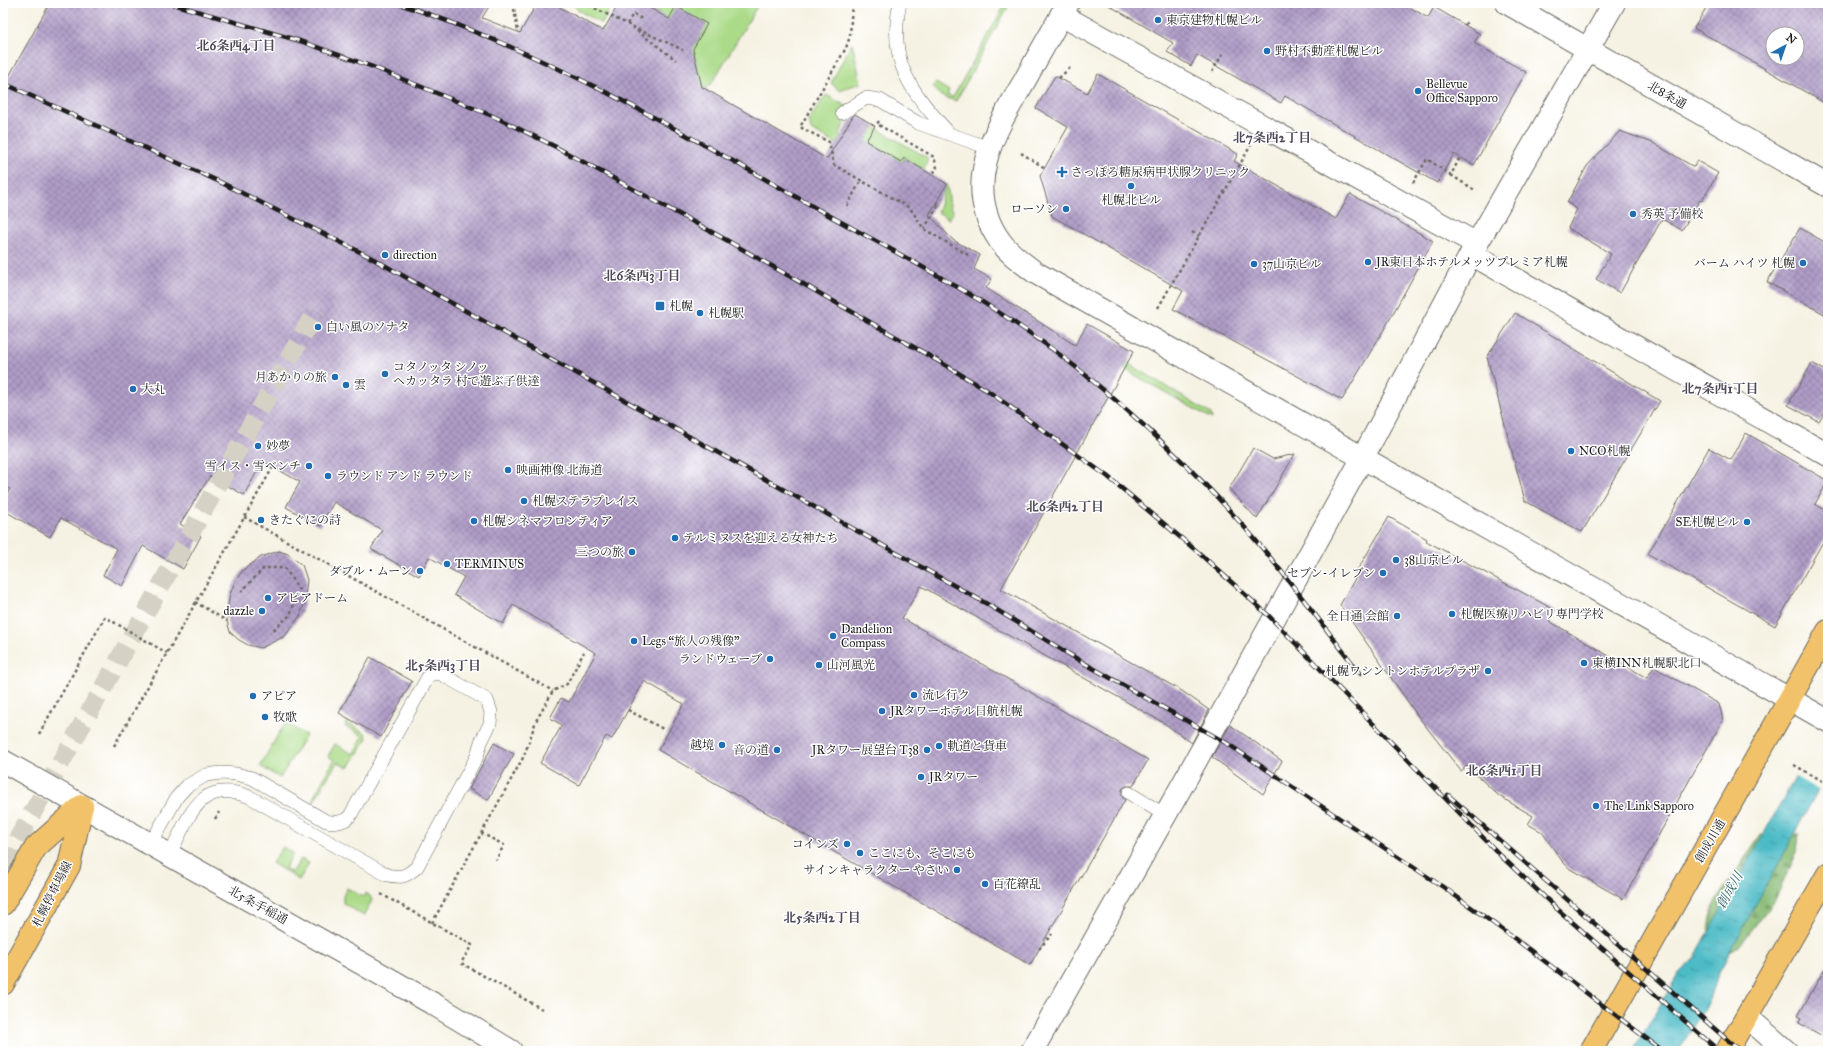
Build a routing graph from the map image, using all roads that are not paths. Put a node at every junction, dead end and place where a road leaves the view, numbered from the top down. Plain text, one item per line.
1 (900, 3) edge
2 (1507, 3) edge
3 (1614, 3) edge
4 (1065, 9) edge
5 (1588, 49) junction
6 (842, 113) dead end
7 (948, 132) junction
8 (989, 148) junction
9 (1828, 186) edge
10 (1474, 249) junction
11 (1828, 455) edge
12 (1362, 458) junction
13 (1828, 632) edge
14 (1790, 699) junction
15 (1822, 717) edge
16 (3, 760) edge
17 (1129, 793) dead end
18 (82, 806) junction
19 (1165, 815) junction
20 (150, 845) junction
21 (169, 855) junction
22 (1828, 874) edge
23 (3, 904) edge
24 (3, 984) edge
25 (1747, 1017) junction
26 (488, 1045) edge
27 (511, 1051) edge
28 (1032, 1051) edge
29 (1591, 1051) edge
30 (1727, 1051) edge
31 (1786, 1051) edge

1 - 7 lane
2 - 5 street, 北8条通
3 - 5 street
4 - 8 street
4 - 10 street
5 - 9 street, 北8条通
5 - 10 street
6 - 7 lane
7 - 8 lane
8 - 12 street
10 - 11 street
10 - 12 street
12 - 14 street
12 - 19 street
13 - 14 main road, 創成川通
14 - 15 street
14 - 29 main road, 創成川通
16 - 18 street, 北5条手稲通
17 - 19 lane
18 - 20 street, 北5条手稲通
18 - 23 main road
18 - 24 main road, 札幌停車場線
19 - 28 street
20 - 21 street, 北5条手稲通
20 - 21 lane
21 - 26 street, 北5条手稲通
22 - 25 main road
25 - 30 main road
25 - 31 street
26 - 27 street, 北5条手稲通

